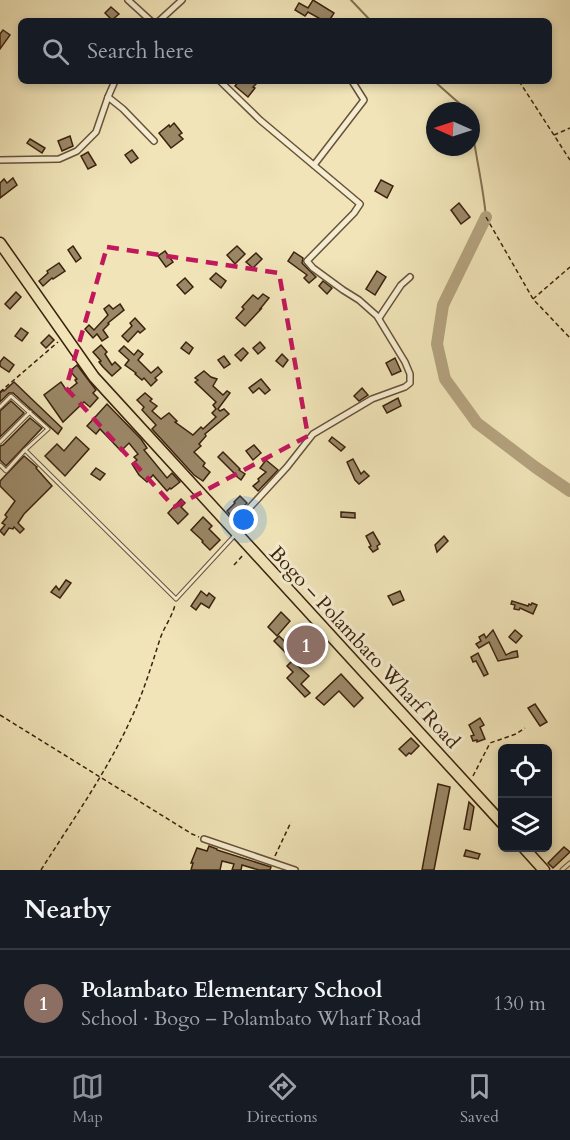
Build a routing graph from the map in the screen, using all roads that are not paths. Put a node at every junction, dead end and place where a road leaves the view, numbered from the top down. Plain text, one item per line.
1 (128, 0) edge
2 (182, 0) edge
3 (148, 18) edge
4 (162, 18) edge
5 (114, 84) edge
6 (223, 84) edge
7 (354, 84) edge
8 (108, 97) junction
9 (154, 141) dead end
10 (0, 160) edge
11 (314, 165) junction
12 (0, 243) edge
13 (410, 277) dead end
14 (379, 318) junction
15 (0, 407) edge
16 (30, 412) junction
17 (0, 442) edge
18 (25, 450) junction
19 (0, 465) edge
20 (234, 531) junction
21 (498, 819) edge
22 (204, 839) road end
23 (528, 852) edge
24 (570, 863) edge
25 (295, 870) edge
26 (544, 870) edge
27 (562, 870) edge

1 - 3 street
2 - 4 street
5 - 8 street
6 - 11 street
7 - 11 street
8 - 9 street
8 - 10 street
11 - 14 street
12 - 20 highway, Bogo – Polambato Wharf Road
13 - 14 street
14 - 20 street
15 - 16 lane
16 - 17 lane
16 - 18 lane
18 - 19 lane
18 - 20 lane
20 - 21 highway, Bogo – Polambato Wharf Road
22 - 25 street
23 - 26 highway
24 - 27 lane

